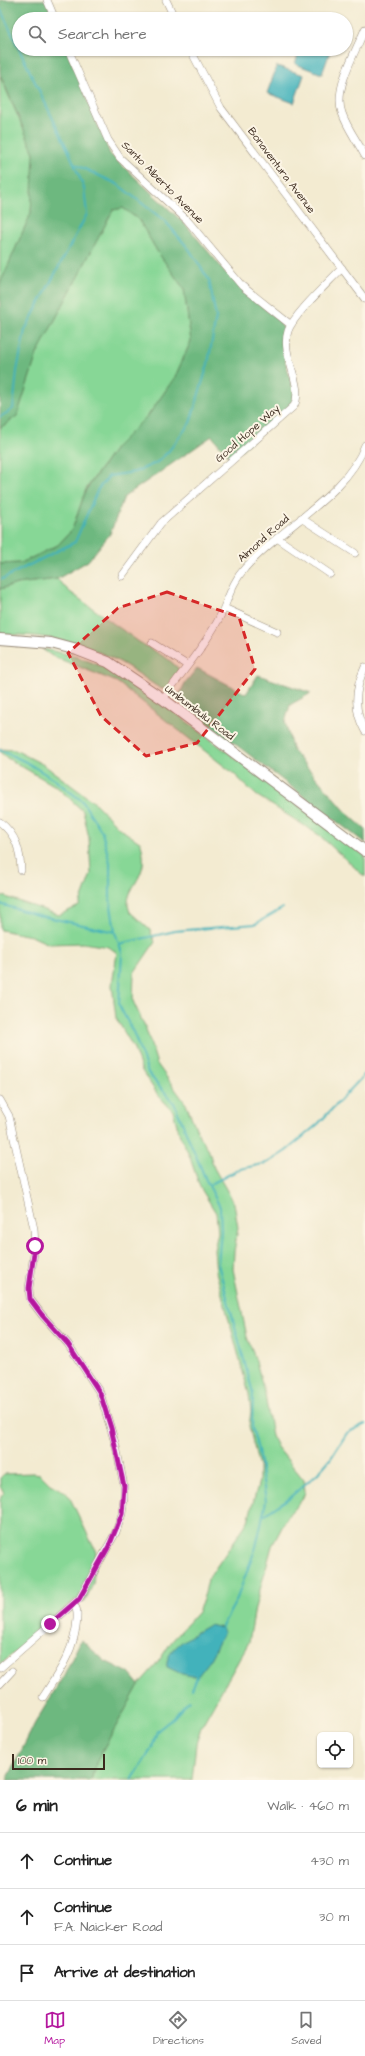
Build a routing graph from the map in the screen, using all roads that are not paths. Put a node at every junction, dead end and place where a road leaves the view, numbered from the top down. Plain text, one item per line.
1 (47, 0) edge
2 (166, 0) edge
3 (52, 12) edge
4 (172, 12) edge
5 (365, 29) edge
6 (71, 56) edge
7 (194, 56) edge
8 (365, 156) edge
9 (342, 268) junction
10 (365, 299) edge
11 (291, 325) junction
12 (365, 445) edge
13 (301, 518) junction
14 (277, 538) junction
15 (355, 553) dead end
16 (330, 574) dead end
17 (122, 576) dead end
18 (224, 608) junction
19 (277, 632) dead end
20 (0, 639) edge
21 (152, 643) dead end
22 (187, 664) junction
23 (365, 667) edge
24 (163, 698) junction
25 (365, 731) edge
26 (0, 822) edge
27 (365, 851) edge
28 (21, 870) dead end
29 (0, 1100) edge
30 (73, 1605) junction
31 (0, 1668) edge
32 (12, 1671) dead end
33 (0, 1684) edge
34 (43, 1697) dead end

1 - 3 street
2 - 4 street
5 - 8 street
6 - 11 street, Santo Alberto Avenue
7 - 9 street, Bonaventura Avenue
9 - 10 street, Bonaventura Avenue
9 - 11 street, Good Hope Way
11 - 17 street, Good Hope Way
12 - 13 street, Almond Road
13 - 14 street, Almond Road
13 - 15 street
14 - 16 street
14 - 18 street, Almond Road
18 - 19 street
18 - 22 street, Almond Road
20 - 24 main road, Umbumbulu Road
21 - 22 street
22 - 24 street, Almond Road
23 - 25 street
24 - 27 main road, Umbumbulu Road
26 - 28 street
29 - 30 street
30 - 31 street
30 - 34 street
32 - 33 street

